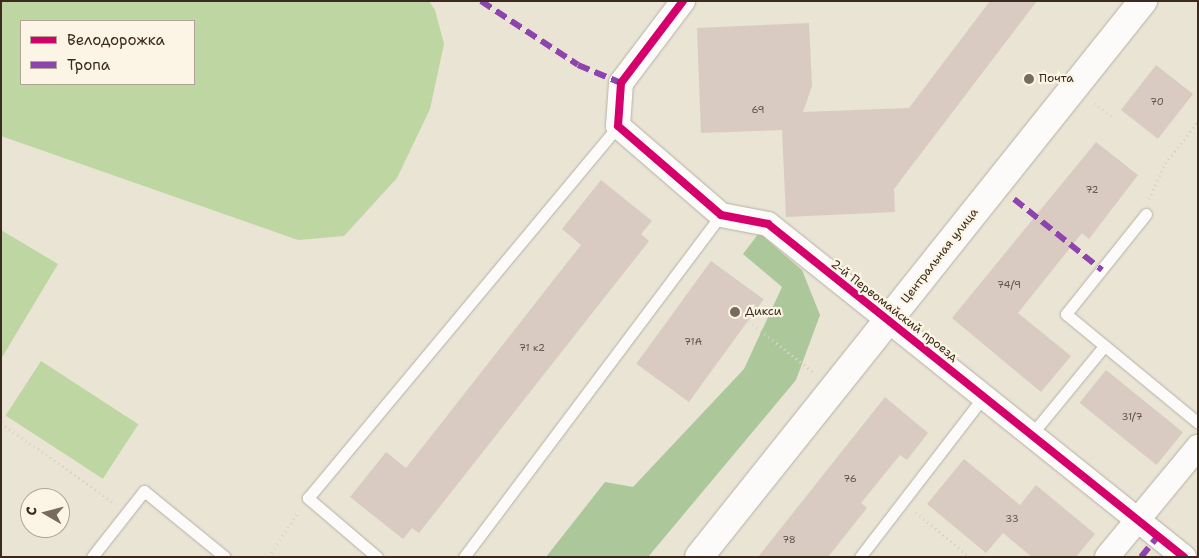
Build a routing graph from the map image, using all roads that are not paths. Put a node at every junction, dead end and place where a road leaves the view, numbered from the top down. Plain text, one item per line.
1 (683, 1) edge
2 (1143, 1) edge
3 (618, 126) junction
4 (1146, 214) road end
5 (721, 215) junction
6 (888, 321) junction
7 (1104, 346) junction
8 (983, 397) junction
9 (1198, 422) edge
10 (1031, 435) junction
11 (1198, 447) edge
12 (1137, 520) junction
13 (92, 557) edge
14 (225, 557) edge
15 (377, 557) edge
16 (464, 557) edge
17 (699, 557) edge
18 (860, 557) edge
19 (1107, 557) edge
20 (1184, 557) edge

1 - 3 street
2 - 6 main road, Центральная улица
3 - 5 street, 2-й Первомайский проезд
3 - 15 lane
4 - 7 lane
5 - 6 street, 2-й Первомайский проезд
5 - 16 lane
6 - 8 street, 2-й Первомайский проезд
6 - 17 main road, Центральная улица
7 - 9 lane
7 - 10 lane
8 - 10 street, 2-й Первомайский проезд
8 - 18 lane
10 - 12 street, 2-й Первомайский проезд
11 - 12 street
12 - 19 street
12 - 20 street, 2-й Первомайский проезд
13 - 14 lane

